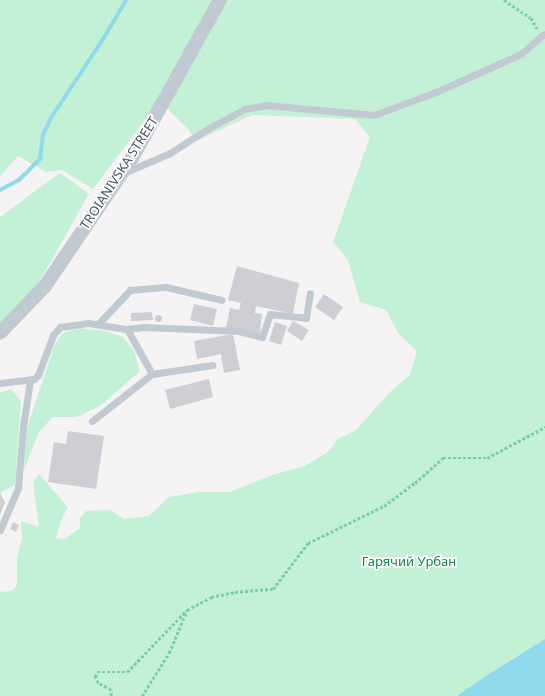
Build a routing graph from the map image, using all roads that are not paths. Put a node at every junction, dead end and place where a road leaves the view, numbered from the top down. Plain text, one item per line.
1 (220, 0) edge
2 (543, 35) edge
3 (120, 175) junction
4 (310, 293) dead end
5 (222, 300) dead end
6 (98, 324) junction
7 (127, 329) junction
8 (0, 333) edge
9 (212, 365) dead end
10 (152, 374) junction
11 (30, 380) junction
12 (0, 383) edge
13 (92, 421) dead end
14 (0, 528) edge

1 - 3 street, TROIANIVSKA STREET
2 - 3 lane
3 - 8 street, TROIANIVSKA STREET
4 - 7 lane
5 - 6 lane
6 - 7 lane
6 - 11 lane
7 - 10 lane
9 - 10 lane
10 - 13 lane
11 - 12 lane
11 - 14 lane

